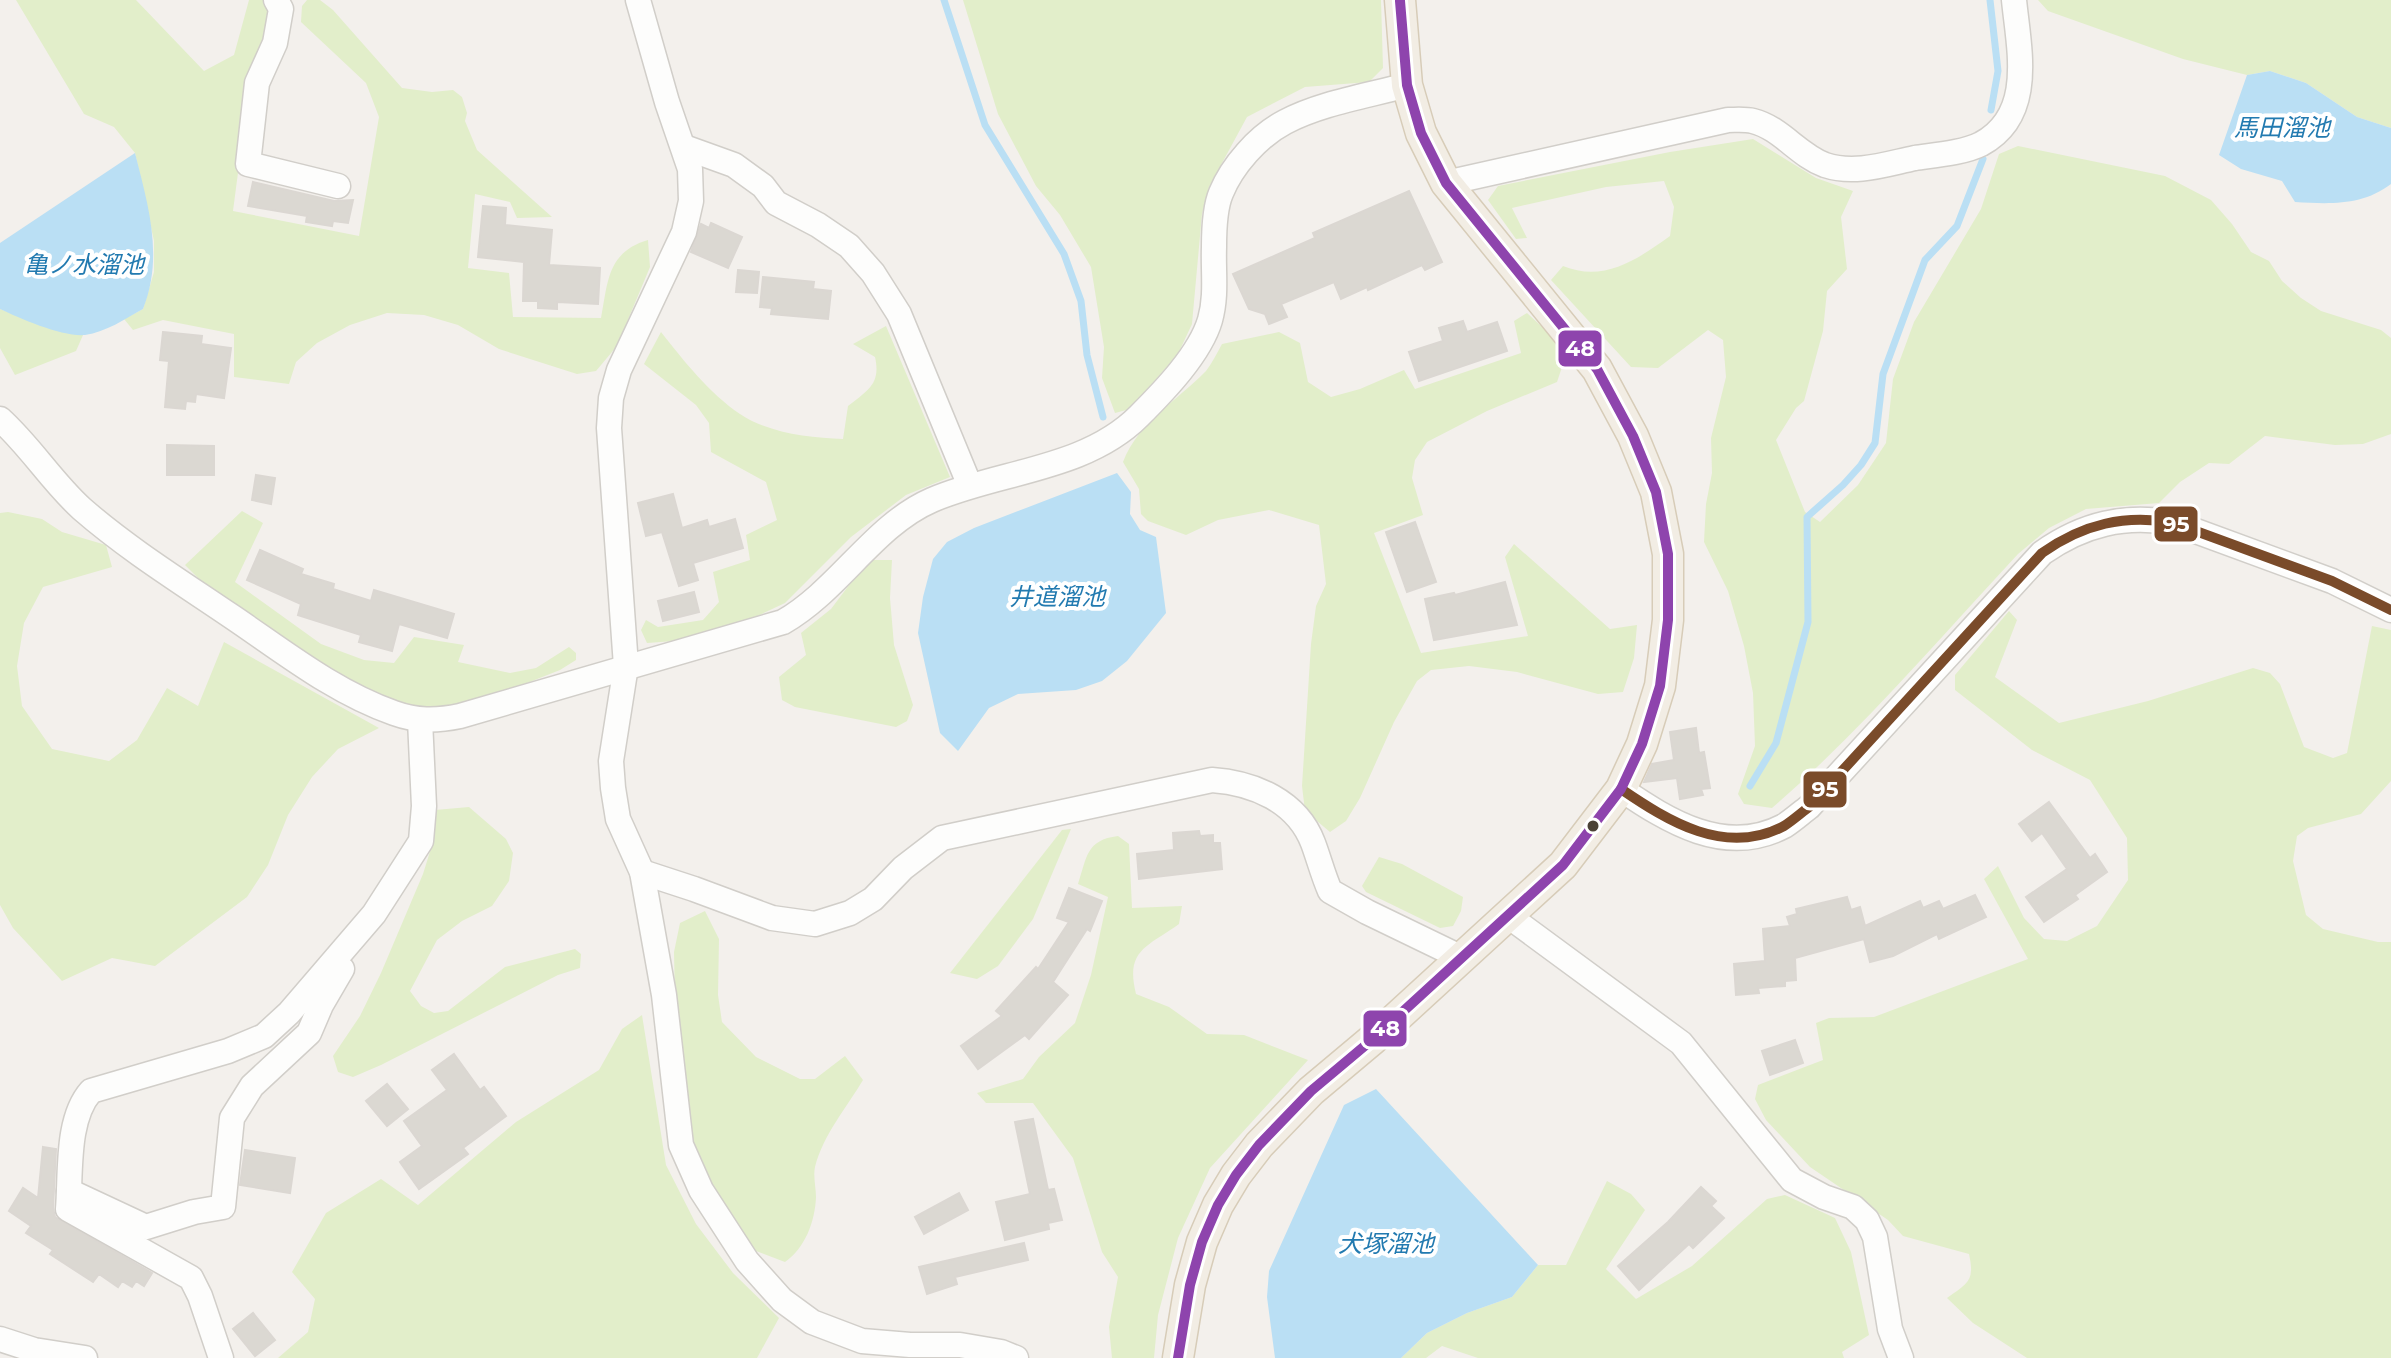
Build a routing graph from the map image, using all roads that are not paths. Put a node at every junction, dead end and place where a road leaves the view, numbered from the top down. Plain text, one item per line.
1 (276, 0) edge
2 (638, 0) edge
3 (1400, 0) edge
4 (2014, 0) edge
5 (1407, 85) junction
6 (684, 147) junction
7 (1446, 183) junction
8 (338, 186) dead end
9 (0, 419) edge
10 (970, 486) junction
11 (2391, 610) edge
12 (626, 666) junction
13 (420, 720) junction
14 (1621, 789) junction
15 (642, 872) junction
16 (374, 914) junction
17 (1507, 915) junction
18 (1460, 957) junction
19 (69, 1191) junction
20 (0, 1339) edge
21 (85, 1358) edge
22 (221, 1358) edge
23 (1016, 1358) edge
24 (1178, 1358) edge
25 (1901, 1358) edge

1 - 8 street
2 - 6 street
3 - 5 main road
4 - 7 street
5 - 7 main road
5 - 10 street
6 - 10 street
6 - 12 street
7 - 14 main road
9 - 13 street
10 - 12 street
11 - 14 street
12 - 13 street
12 - 15 street
13 - 16 street
14 - 17 main road
15 - 18 street
15 - 23 street
16 - 19 street
16 - 19 street
17 - 18 main road
17 - 25 street
18 - 24 main road
19 - 22 street
20 - 21 street

